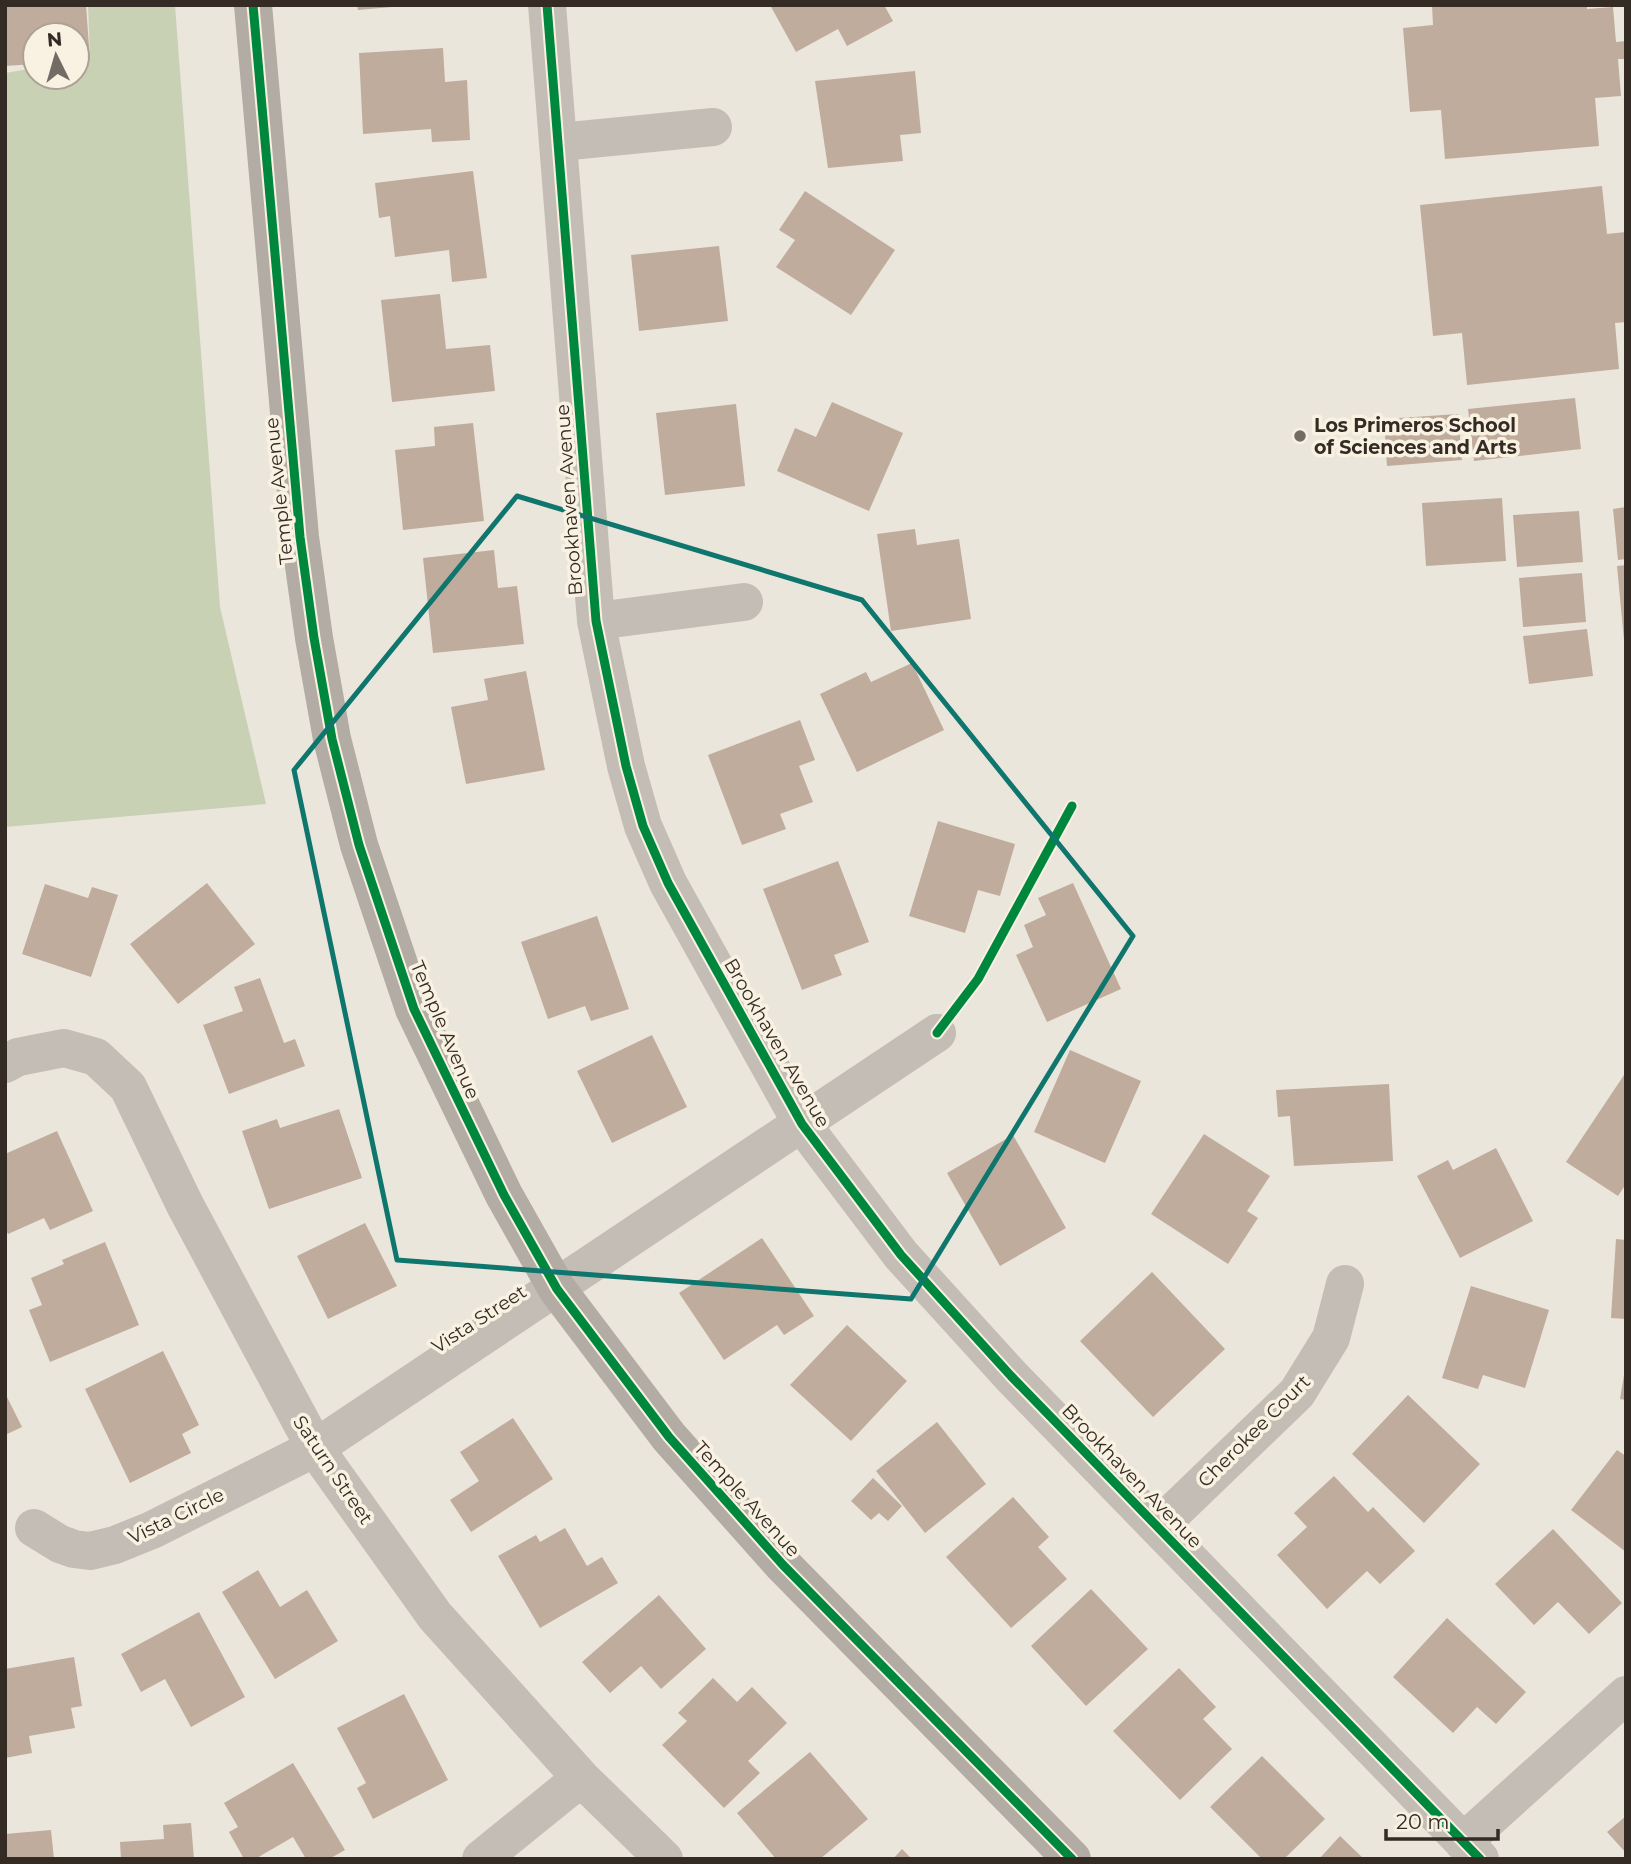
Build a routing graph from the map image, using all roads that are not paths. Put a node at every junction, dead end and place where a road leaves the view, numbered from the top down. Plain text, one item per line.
1 (253, 5) edge
2 (547, 5) edge
3 (713, 127) dead end
4 (560, 142) junction
5 (744, 602) dead end
6 (596, 621) junction
7 (937, 1033) dead end
8 (5, 1064) edge
9 (802, 1124) junction
10 (1345, 1284) dead end
11 (557, 1289) junction
12 (315, 1448) junction
13 (1157, 1527) junction
14 (34, 1528) dead end
15 (1626, 1695) edge
16 (581, 1778) junction
17 (1471, 1850) edge
18 (481, 1859) edge
19 (664, 1859) edge
20 (1073, 1859) edge

1 - 11 main road, Temple Avenue
2 - 4 street, Brookhaven Avenue
3 - 4 street
4 - 6 street, Brookhaven Avenue
5 - 6 street
6 - 9 street, Brookhaven Avenue
7 - 9 street, Vista Street
8 - 12 street, Saturn Street
9 - 11 street, Vista Street
9 - 13 street, Brookhaven Avenue
10 - 13 street, Cherokee Court
11 - 12 street, Vista Street
11 - 20 main road, Temple Avenue
12 - 14 street, Vista Circle
12 - 16 street, Saturn Street
13 - 17 street, Brookhaven Avenue
15 - 17 street
16 - 18 street
16 - 19 street, Saturn Street

